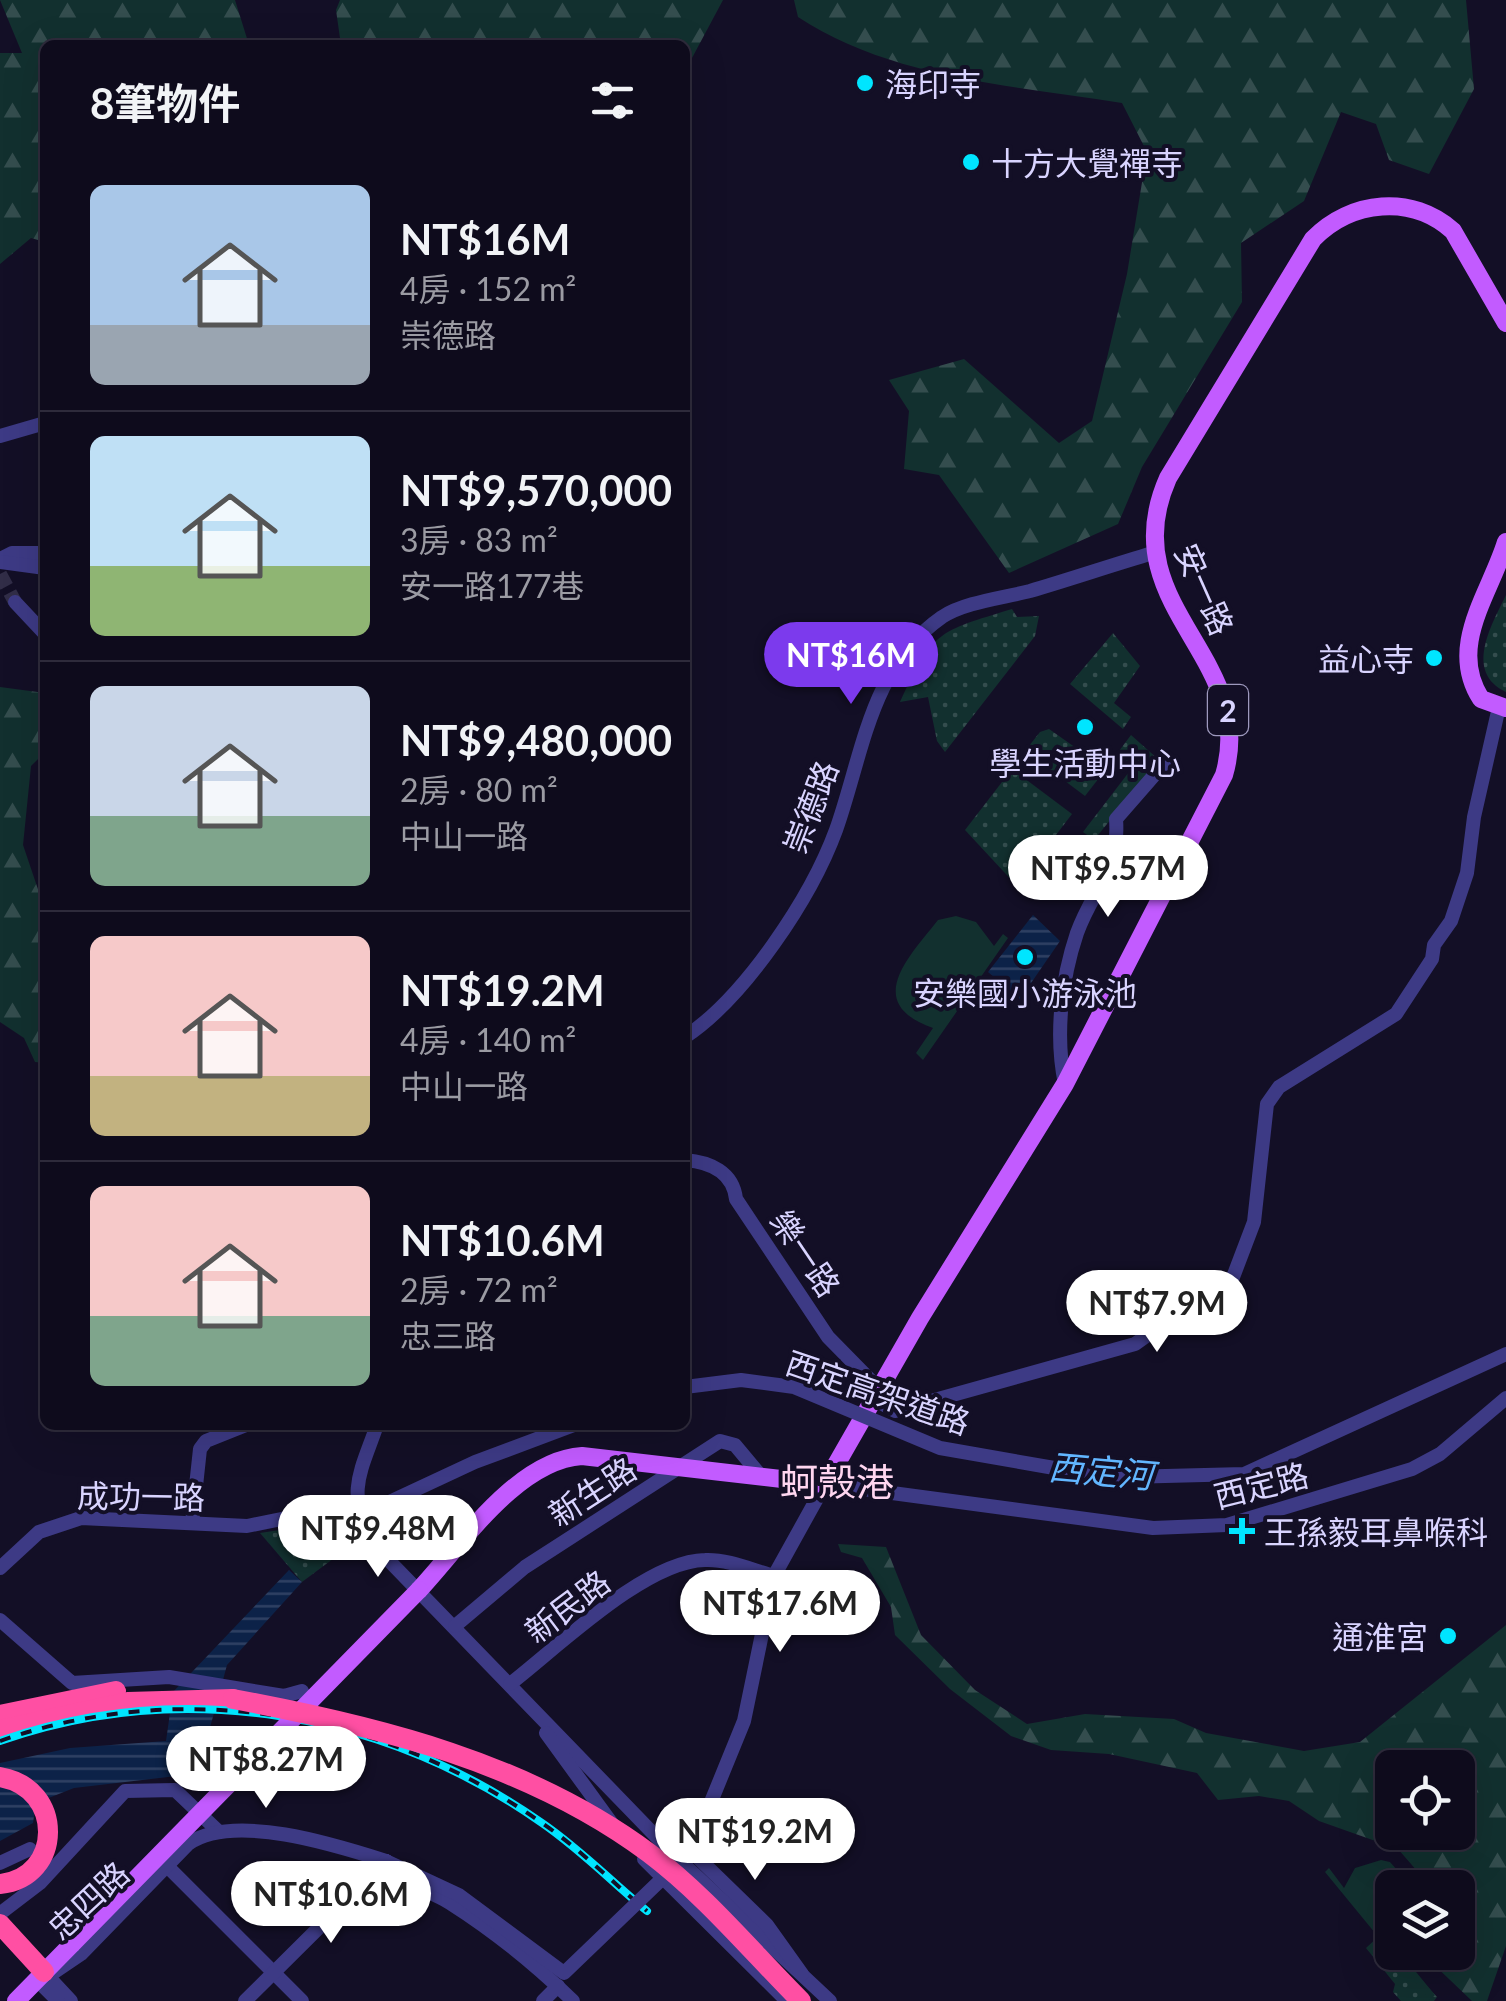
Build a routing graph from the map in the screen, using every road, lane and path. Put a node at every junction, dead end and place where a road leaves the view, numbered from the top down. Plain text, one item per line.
1 (1506, 323) edge
2 (40, 424) edge
3 (0, 436) edge
4 (1506, 542) edge
5 (40, 553) edge
6 (1153, 553) junction
7 (0, 561) edge
8 (40, 567) edge
9 (15, 602) tunnel mouth
10 (40, 629) edge
11 (1503, 707) edge
12 (1164, 764) dead end
13 (690, 1033) edge
14 (1065, 1084) junction
15 (690, 1160) edge
16 (1506, 1354) edge
17 (690, 1386) edge
18 (1506, 1398) edge
19 (871, 1405) junction
20 (233, 1430) edge
21 (376, 1430) edge
22 (561, 1430) edge
23 (678, 1466) junction
24 (760, 1475) junction
25 (825, 1484) junction
26 (356, 1506) junction
27 (192, 1524) junction
28 (0, 1568) edge
29 (774, 1576) junction
30 (419, 1590) junction
31 (0, 1620) edge
32 (455, 1626) junction
33 (510, 1684) junction
34 (302, 1690) dead end
35 (228, 1691) junction
36 (0, 1715) edge
37 (0, 1730) edge
38 (0, 1776) edge
39 (218, 1830) junction
40 (30, 1849) dead end
41 (691, 1851) junction
42 (386, 1860) junction
43 (0, 1863) edge
44 (167, 1866) junction
45 (0, 1884) edge
46 (1, 1918) edge
47 (0, 1942) edge
48 (23, 1957) junction
49 (274, 1972) junction
50 (802, 1974) junction
51 (44, 1976) junction
52 (558, 1986) junction
53 (826, 2000) edge
54 (16, 2001) edge
55 (58, 2001) edge
56 (71, 2001) edge
57 (245, 2001) edge
58 (302, 2001) edge
59 (543, 2001) edge
60 (573, 2001) edge
61 (787, 2001) edge
62 (802, 2001) edge

1 - 6 main road, 安一路 / 2
2 - 3 street
4 - 11 main road
5 - 7 street
6 - 13 street, 崇德路
6 - 14 main road, 安一路 / 2
7 - 8 street
9 - 10 street
11 - 19 street
12 - 14 street
14 - 19 main road, 安一路 / 2
15 - 19 street, 樂一路
16 - 17 street, 西定高架道路, bridge
18 - 25 street, 西定路
19 - 25 main road, 安一路 / 2
20 - 27 street
21 - 26 street
22 - 26 street
23 - 24 main road, 忠四路
23 - 24 street, 新生路
23 - 30 main road, 忠四路
23 - 32 street, 新生路
24 - 25 main road, 忠四路
25 - 29 street, 安一路
26 - 27 street, 成功一路
26 - 30 street
27 - 28 street, 成功一路
29 - 33 street, 新民路
29 - 41 street, 安一路
30 - 32 street
30 - 51 main road, 忠四路, bridge
31 - 35 street
32 - 33 street
33 - 50 street
33 - 61 street
34 - 35 street
35 - 36 highway
35 - 37 highway
35 - 62 highway, bridge
38 - 45 highway
39 - 42 street
39 - 44 street, 忠四路
39 - 46 street
40 - 43 street
41 - 42 street, bridge
41 - 50 street
42 - 49 street
42 - 52 street
44 - 49 street
44 - 51 street, 忠四路
46 - 48 highway
47 - 48 highway
48 - 51 highway
49 - 57 street
49 - 58 street
50 - 53 street
51 - 54 main road, 忠四路
51 - 55 street
51 - 56 street
52 - 59 street
52 - 60 street

